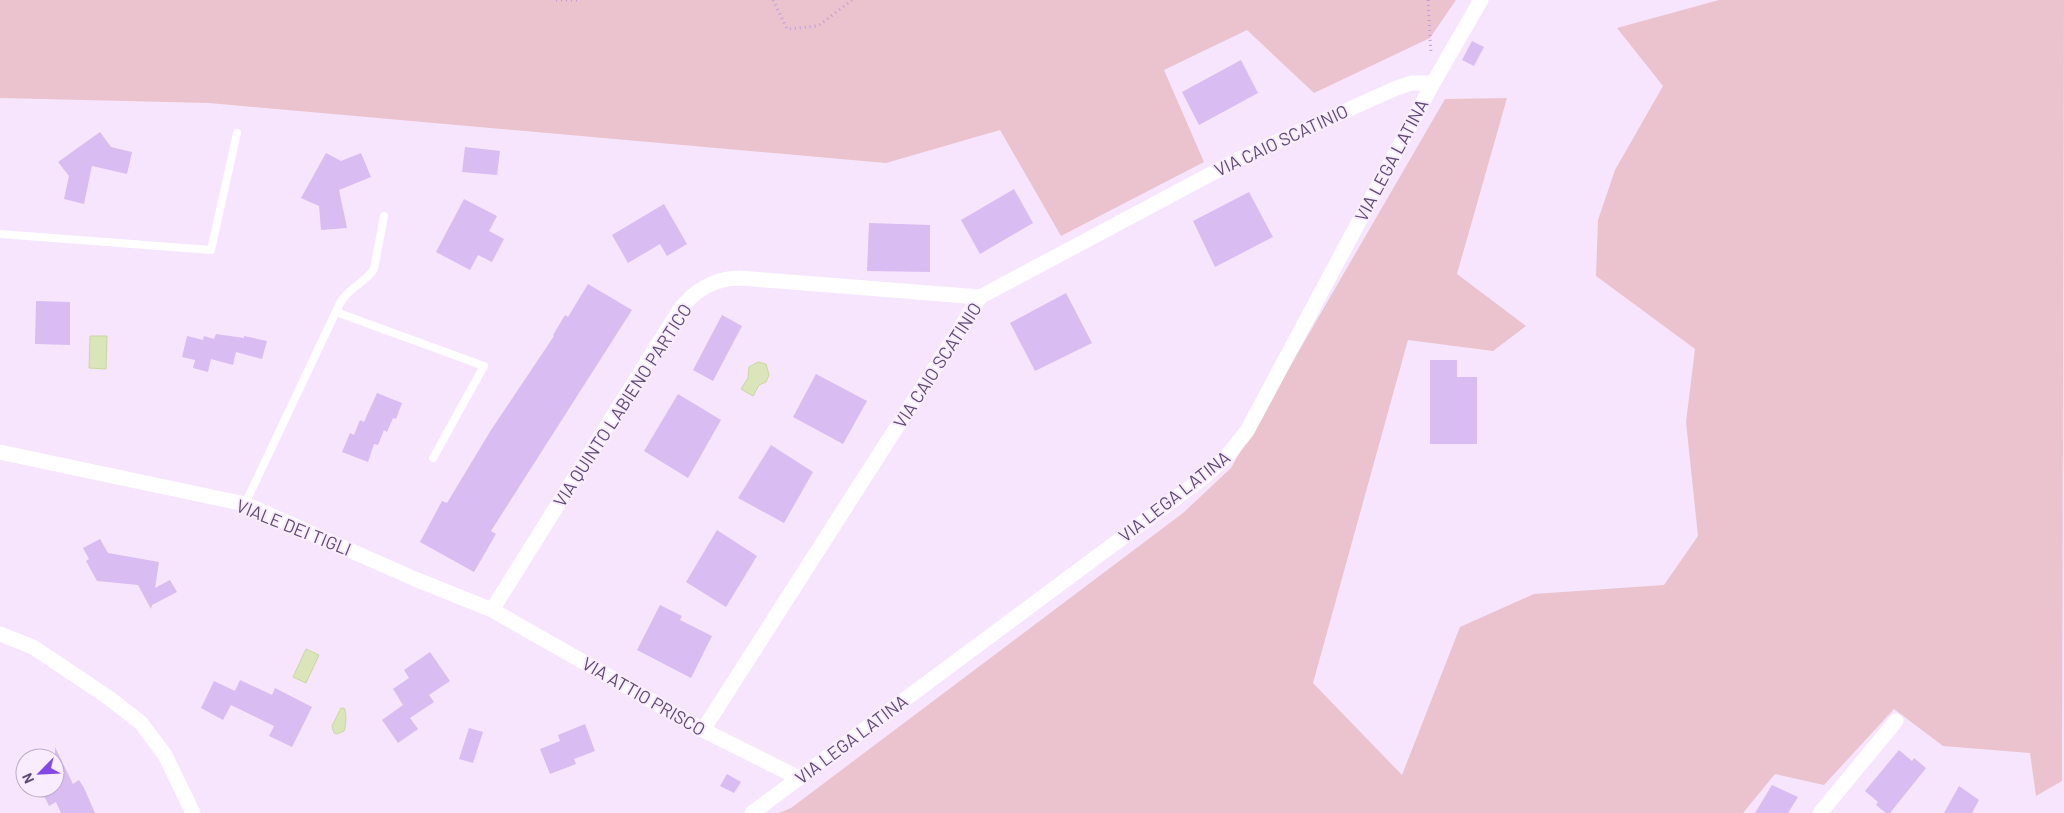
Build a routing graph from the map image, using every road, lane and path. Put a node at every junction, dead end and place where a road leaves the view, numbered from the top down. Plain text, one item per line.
1 (556, 0) edge
2 (581, 0) edge
3 (773, 0) edge
4 (852, 0) edge
5 (1428, 0) edge
6 (1481, 0) edge
7 (1431, 56) dead end
8 (1433, 83) junction
9 (237, 133) dead end
10 (384, 216) dead end
11 (0, 234) edge
12 (980, 297) junction
13 (336, 312) junction
14 (0, 452) edge
15 (433, 458) dead end
16 (245, 504) junction
17 (492, 610) junction
18 (0, 634) edge
19 (1896, 721) dead end
20 (702, 730) junction
21 (799, 778) junction
22 (193, 813) edge
23 (752, 813) edge
24 (1820, 813) edge

1 - 2 path
3 - 4 path
5 - 7 path
6 - 8 street, VIA LEGA LATINA
8 - 12 street, VIA CAIO SCATINIO
8 - 21 street, VIA LEGA LATINA
9 - 11 lane
10 - 13 lane
12 - 17 street, VIA QUINTO LABIENO PARTICO
12 - 20 street, VIA CAIO SCATINIO
13 - 15 lane
13 - 16 lane
14 - 16 street, VIALE DEI TIGLI
16 - 17 street, VIALE DEI TIGLI
17 - 20 street, VIA ATTIO PRISCO
18 - 22 street
19 - 24 street
20 - 21 street, VIA ATTIO PRISCO
21 - 23 street, VIA LEGA LATINA

